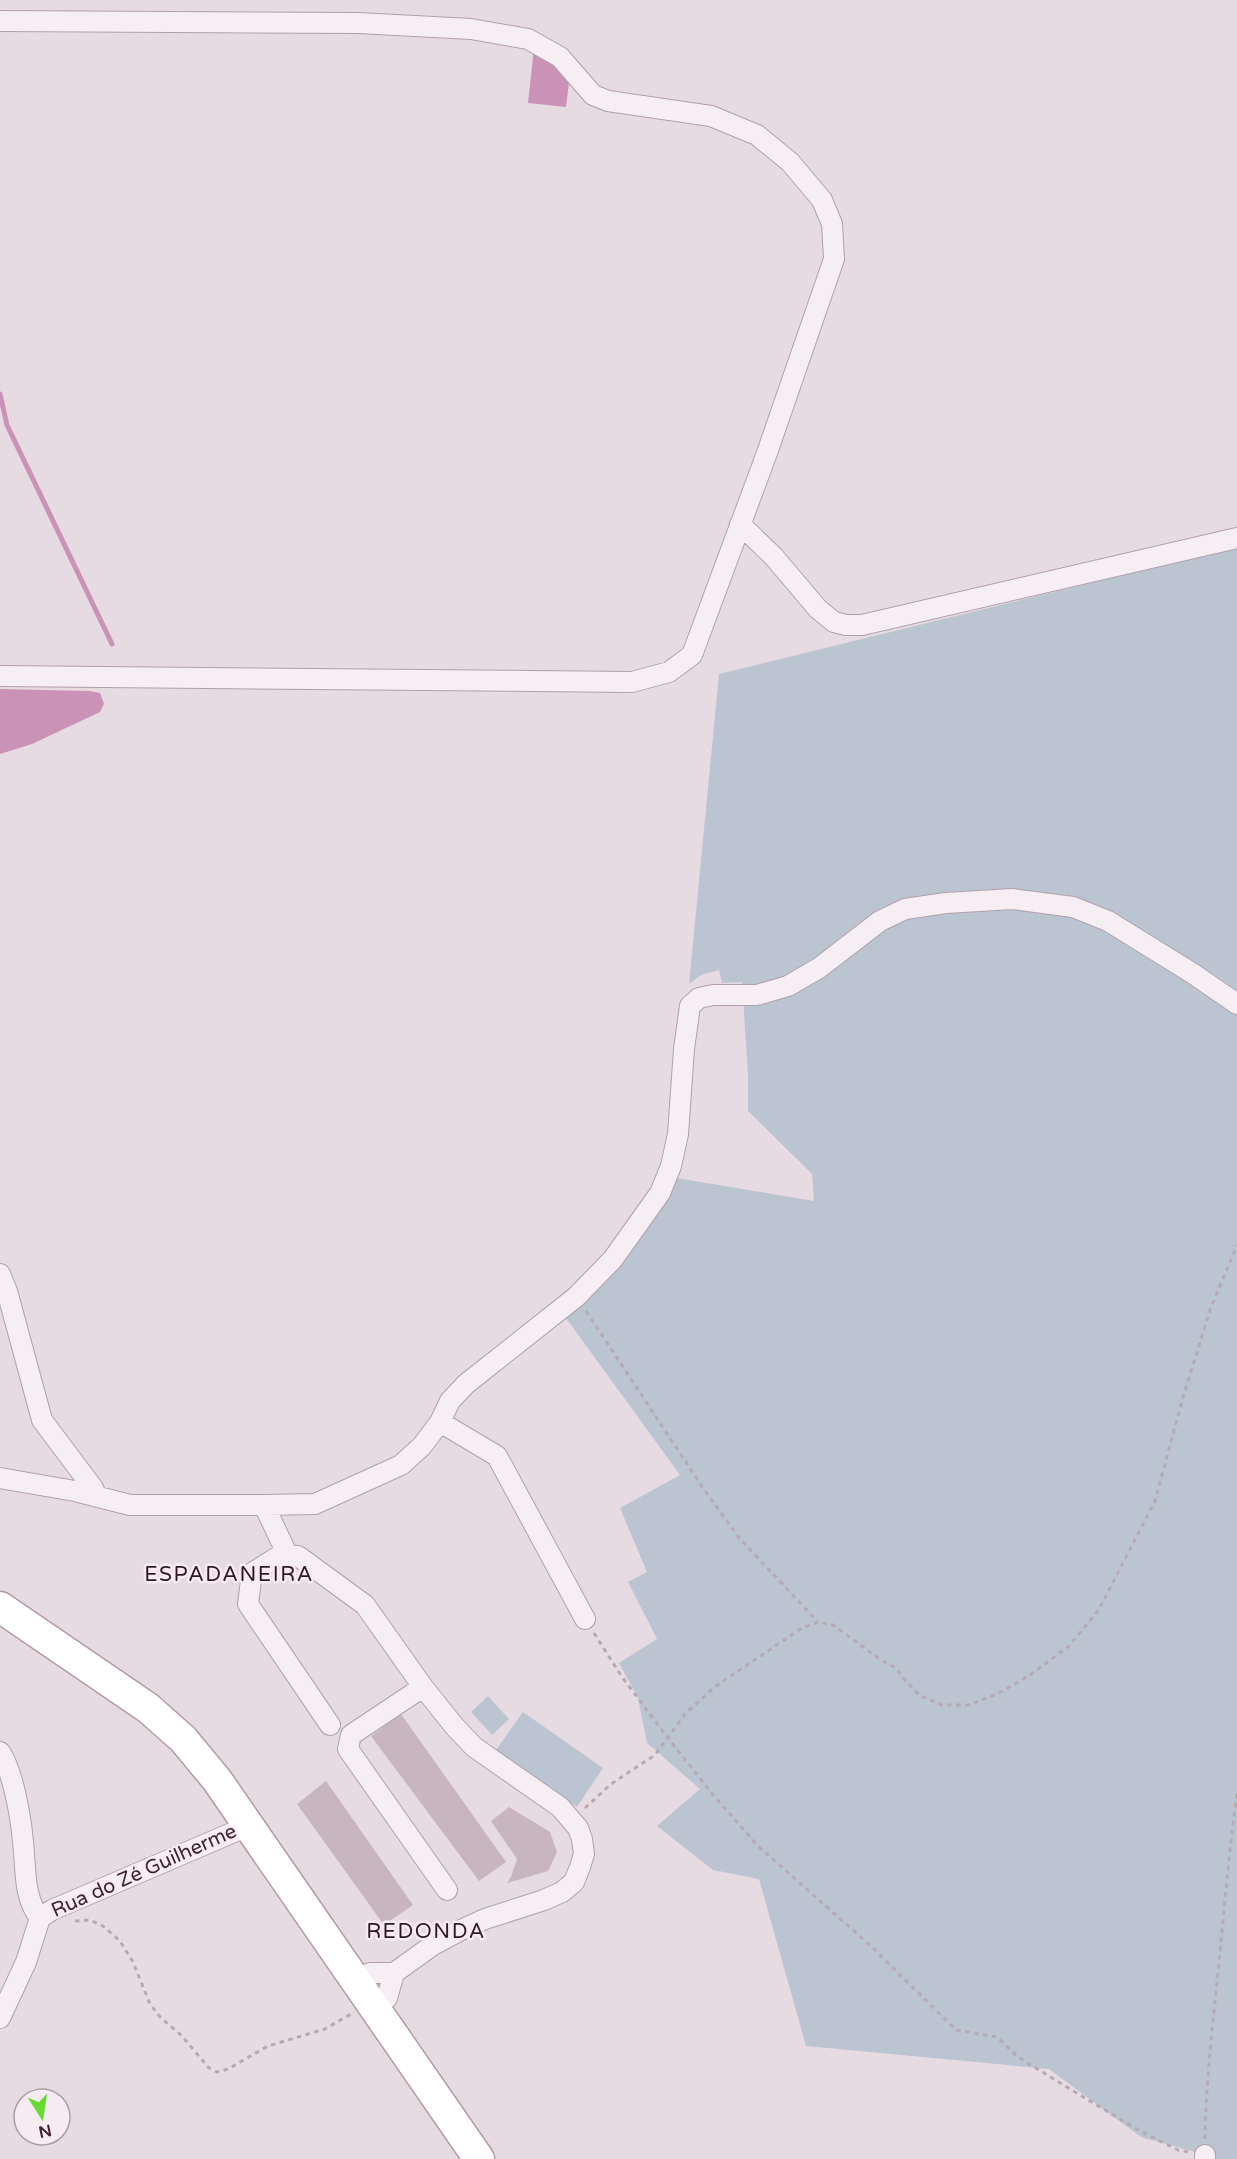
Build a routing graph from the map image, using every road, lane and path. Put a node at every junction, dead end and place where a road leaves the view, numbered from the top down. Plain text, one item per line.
1 (0, 21) edge
2 (740, 524) junction
3 (1237, 538) edge
4 (0, 676) edge
5 (1237, 1004) edge
6 (1237, 1245) edge
7 (0, 1275) edge
8 (576, 1297) junction
9 (440, 1422) junction
10 (0, 1478) edge
11 (96, 1497) junction
12 (264, 1505) junction
13 (288, 1556) junction
14 (0, 1607) edge
15 (585, 1619) joint
16 (818, 1622) junction
17 (423, 1687) junction
18 (330, 1725) dead end
19 (669, 1738) junction
20 (0, 1752) edge
21 (1237, 1794) edge
22 (572, 1820) junction
23 (248, 1826) junction
24 (447, 1890) dead end
25 (40, 1917) junction
26 (394, 1972) junction
27 (365, 1995) junction
28 (0, 2015) edge
29 (1205, 2157) edge
30 (479, 2159) edge

1 - 2 street
2 - 3 street
2 - 4 street
5 - 8 street
6 - 16 path
7 - 11 street
8 - 9 street
8 - 16 path
9 - 12 street
9 - 15 street
10 - 11 street
11 - 12 street
12 - 13 street
13 - 17 street
13 - 18 street
14 - 23 main road
15 - 19 path
16 - 19 path
17 - 22 street
17 - 24 street
19 - 22 path
19 - 29 path
20 - 25 street
21 - 29 path
22 - 26 street
23 - 25 street, Rua do Zé Guilherme
23 - 27 main road
25 - 27 path
25 - 28 street
26 - 27 street
26 - 27 street
27 - 30 main road

